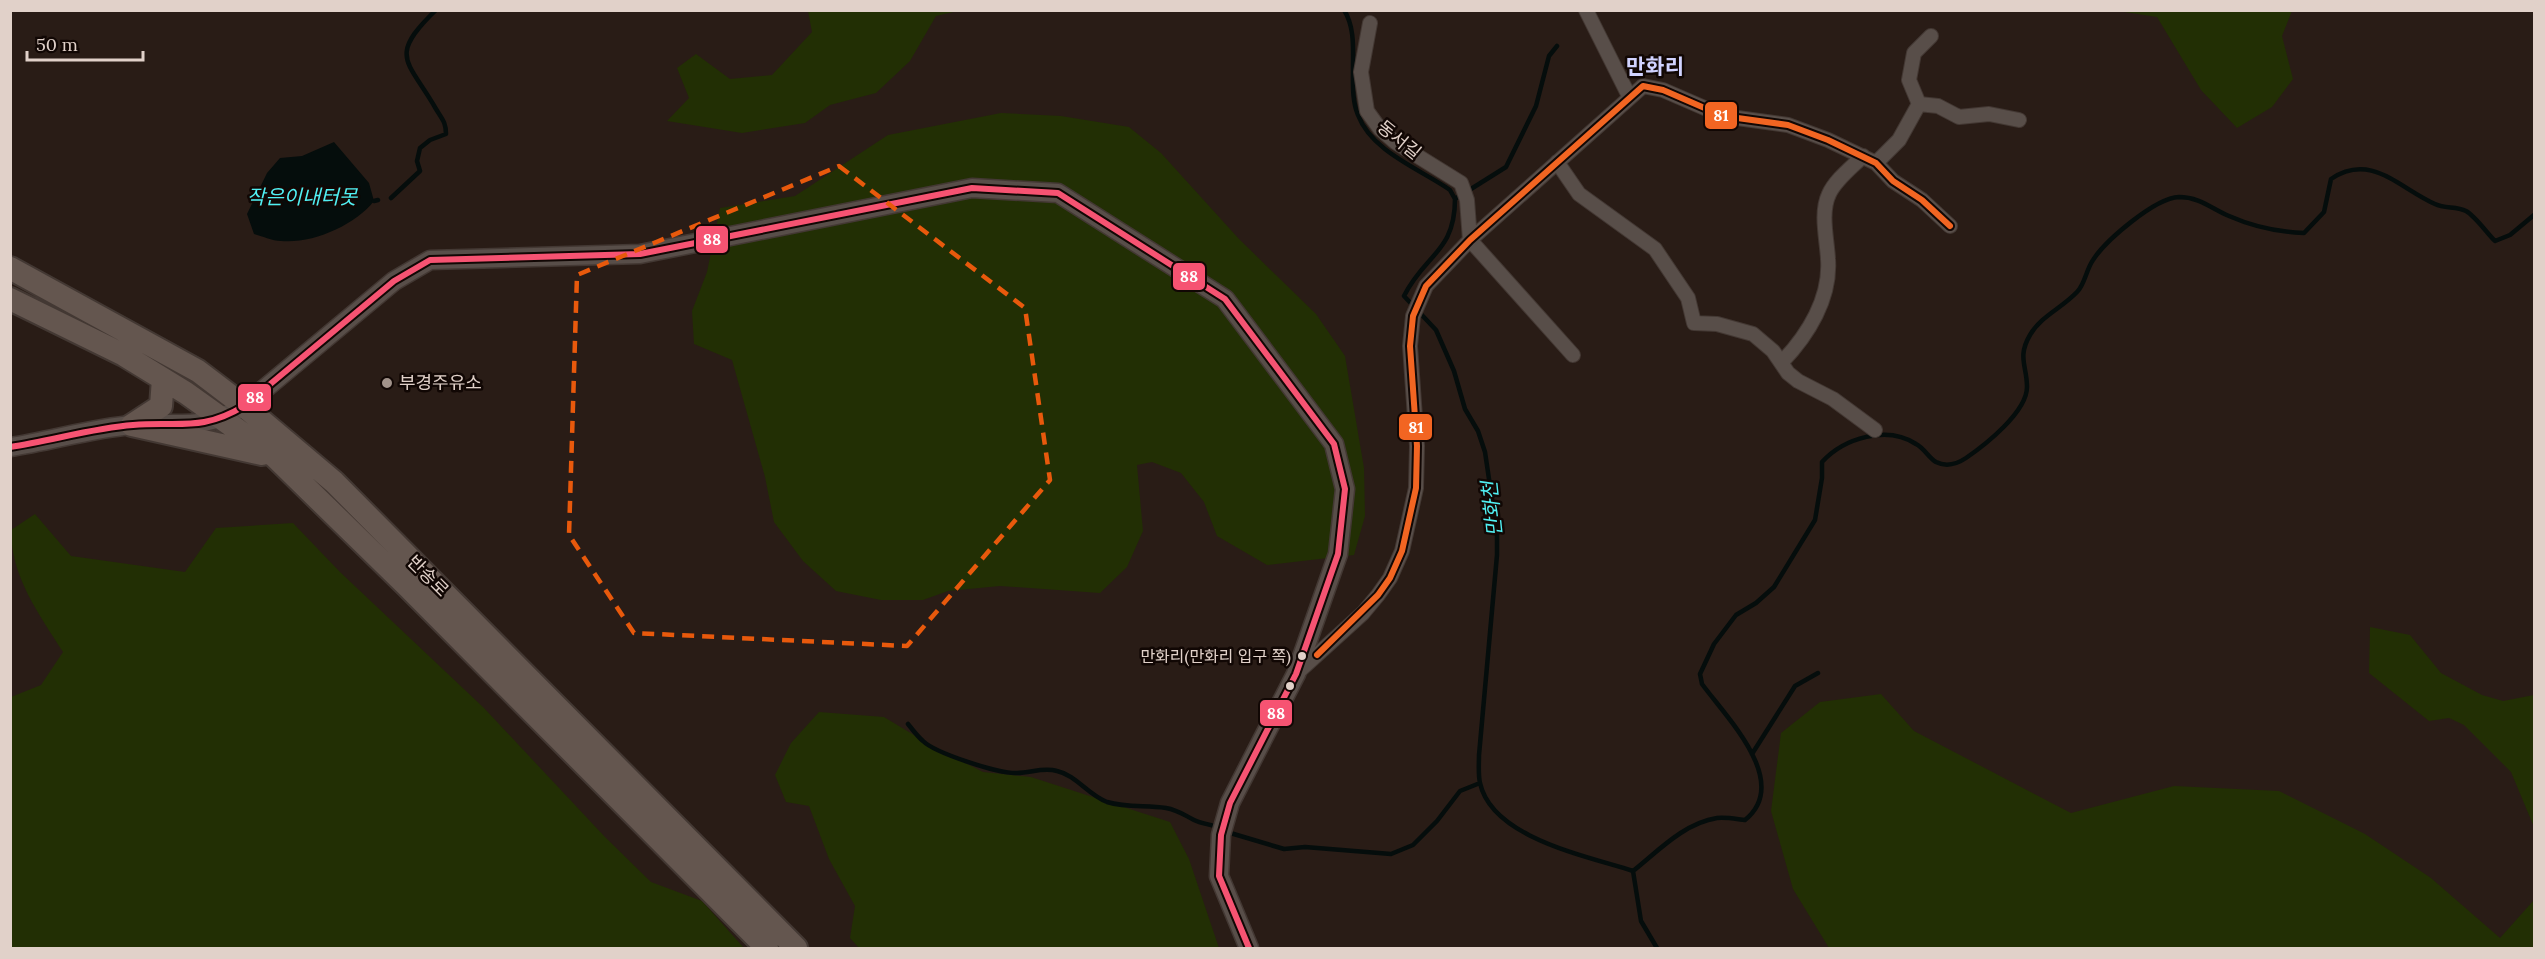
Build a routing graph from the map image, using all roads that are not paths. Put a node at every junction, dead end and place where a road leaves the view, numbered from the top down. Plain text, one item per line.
1 (1586, 10) edge
2 (1370, 23) dead end
3 (1932, 36) dead end
4 (1629, 96) junction
5 (1919, 104) junction
6 (2019, 120) dead end
7 (1869, 160) junction
8 (1557, 162) junction
9 (1950, 226) dead end
10 (1470, 240) junction
11 (10, 268) edge
12 (10, 299) edge
13 (1573, 355) dead end
14 (1782, 362) junction
15 (164, 379) junction
16 (244, 406) junction
17 (222, 419) junction
18 (132, 425) junction
19 (1875, 430) dead end
20 (10, 447) edge
21 (274, 456) junction
22 (1313, 627) junction
23 (1334, 639) junction
24 (1296, 674) junction
25 (767, 948) edge
26 (796, 948) edge
27 (1249, 948) edge

1 - 4 street
2 - 10 street, 동서길
3 - 5 street
4 - 7 street
4 - 8 street
5 - 6 street
5 - 7 street
7 - 9 street
7 - 14 street
8 - 10 street
8 - 14 street
10 - 13 street
10 - 23 street
11 - 16 main road, 반송로
12 - 15 main road, 반송로
14 - 19 street
15 - 17 main road, 반송로
15 - 18 main road
16 - 17 street
16 - 22 street
16 - 26 main road, 반송로
17 - 18 street
17 - 21 main road, 반송로
18 - 20 street
18 - 21 main road
21 - 25 main road, 반송로
22 - 23 street
22 - 24 street
23 - 24 street
24 - 27 street

